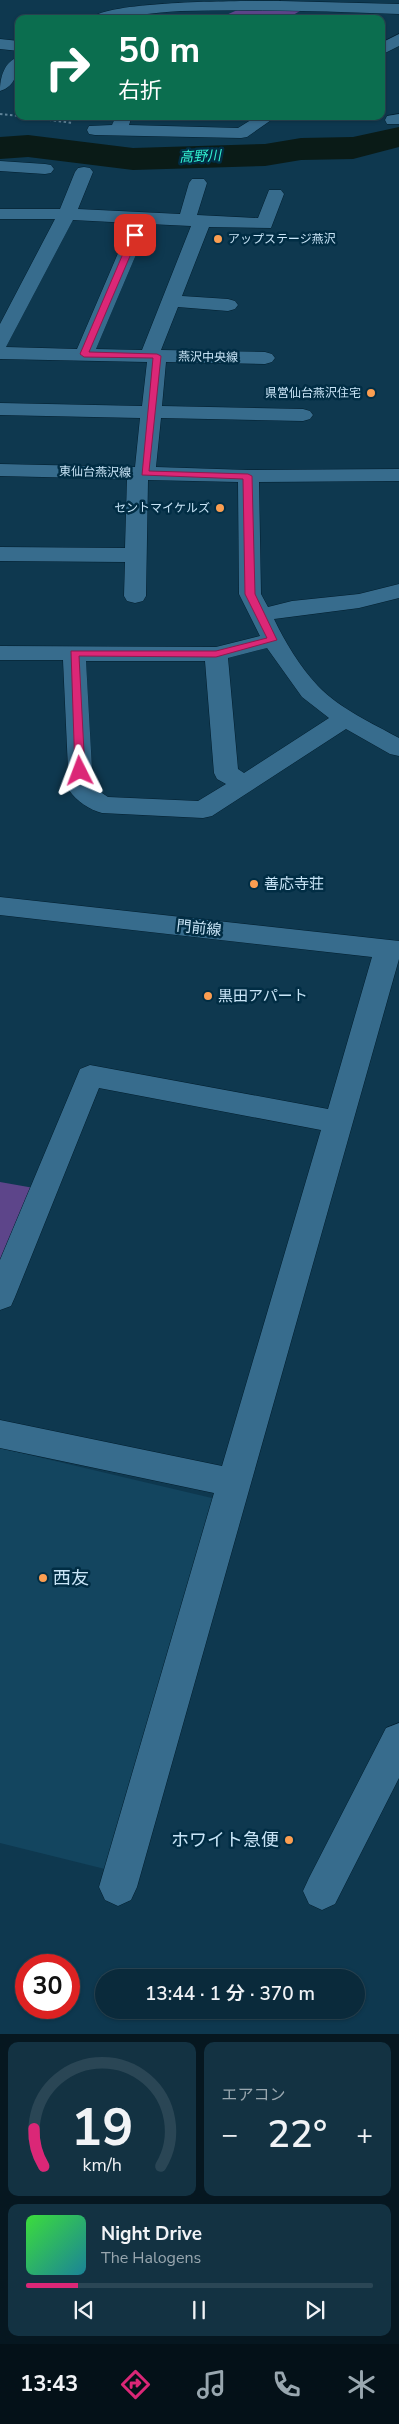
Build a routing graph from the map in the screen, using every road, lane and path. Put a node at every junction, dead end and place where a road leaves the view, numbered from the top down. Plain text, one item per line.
1 (252, 2) edge
2 (318, 3) edge
3 (147, 9) edge
4 (399, 9) edge
5 (118, 15) edge
6 (298, 15) edge
7 (399, 40) edge
8 (0, 44) edge
9 (15, 46) edge
10 (385, 48) edge
11 (15, 67) edge
12 (0, 86) edge
13 (0, 114) edge
14 (15, 116) edge
15 (262, 120) edge
16 (121, 123) edge
17 (95, 130) dead end
18 (0, 166) edge
19 (45, 169) dead end
20 (84, 172) dead end
21 (198, 183) dead end
22 (275, 194) dead end
23 (0, 214) edge
24 (67, 214) junction
25 (142, 218) junction
26 (194, 221) junction
27 (170, 301) junction
28 (228, 305) dead end
29 (0, 343) edge
30 (0, 353) edge
31 (84, 354) junction
32 (153, 356) junction
33 (265, 358) dead end
34 (0, 409) edge
35 (152, 412) junction
36 (303, 415) dead end
37 (0, 470) edge
38 (141, 473) junction
39 (399, 475) edge
40 (248, 476) junction
41 (0, 554) edge
42 (136, 555) junction
43 (399, 591) edge
44 (135, 596) dead end
45 (260, 614) junction
46 (273, 640) junction
47 (0, 653) edge
48 (74, 654) junction
49 (216, 654) junction
50 (345, 719) junction
51 (399, 748) edge
52 (244, 784) junction
53 (0, 906) edge
54 (394, 949) edge
55 (338, 1122) junction
56 (0, 1297) edge
57 (0, 1434) edge
58 (234, 1483) junction
59 (399, 1740) edge
60 (118, 1887) dead end
61 (322, 1891) dead end

1 - 2 street
1 - 3 street
2 - 4 street
2 - 6 street
3 - 5 street
7 - 10 street
8 - 9 street
11 - 12 street
13 - 14 path
15 - 16 street
16 - 17 street
18 - 19 street
20 - 24 street
21 - 26 street
22 - 26 street
23 - 24 street
24 - 25 street
24 - 29 street
25 - 26 street
25 - 31 street
26 - 27 street
27 - 28 street
27 - 32 street
30 - 31 street, 燕沢中央線
31 - 32 street, 燕沢中央線
32 - 33 street, 燕沢中央線
32 - 35 street
34 - 35 street
35 - 36 street
35 - 38 street
37 - 38 street, 東仙台燕沢線
38 - 40 street, 東仙台燕沢線
38 - 42 street
39 - 40 street, 東仙台燕沢線
40 - 45 street
41 - 42 street
42 - 44 street
43 - 45 street
45 - 46 street
46 - 49 street
46 - 50 street
47 - 48 street
48 - 49 street
48 - 52 street
49 - 52 street
50 - 51 street
50 - 52 street
53 - 54 street, 門前線
54 - 55 street
55 - 56 street
55 - 58 street
57 - 58 street
58 - 60 street
59 - 61 street

